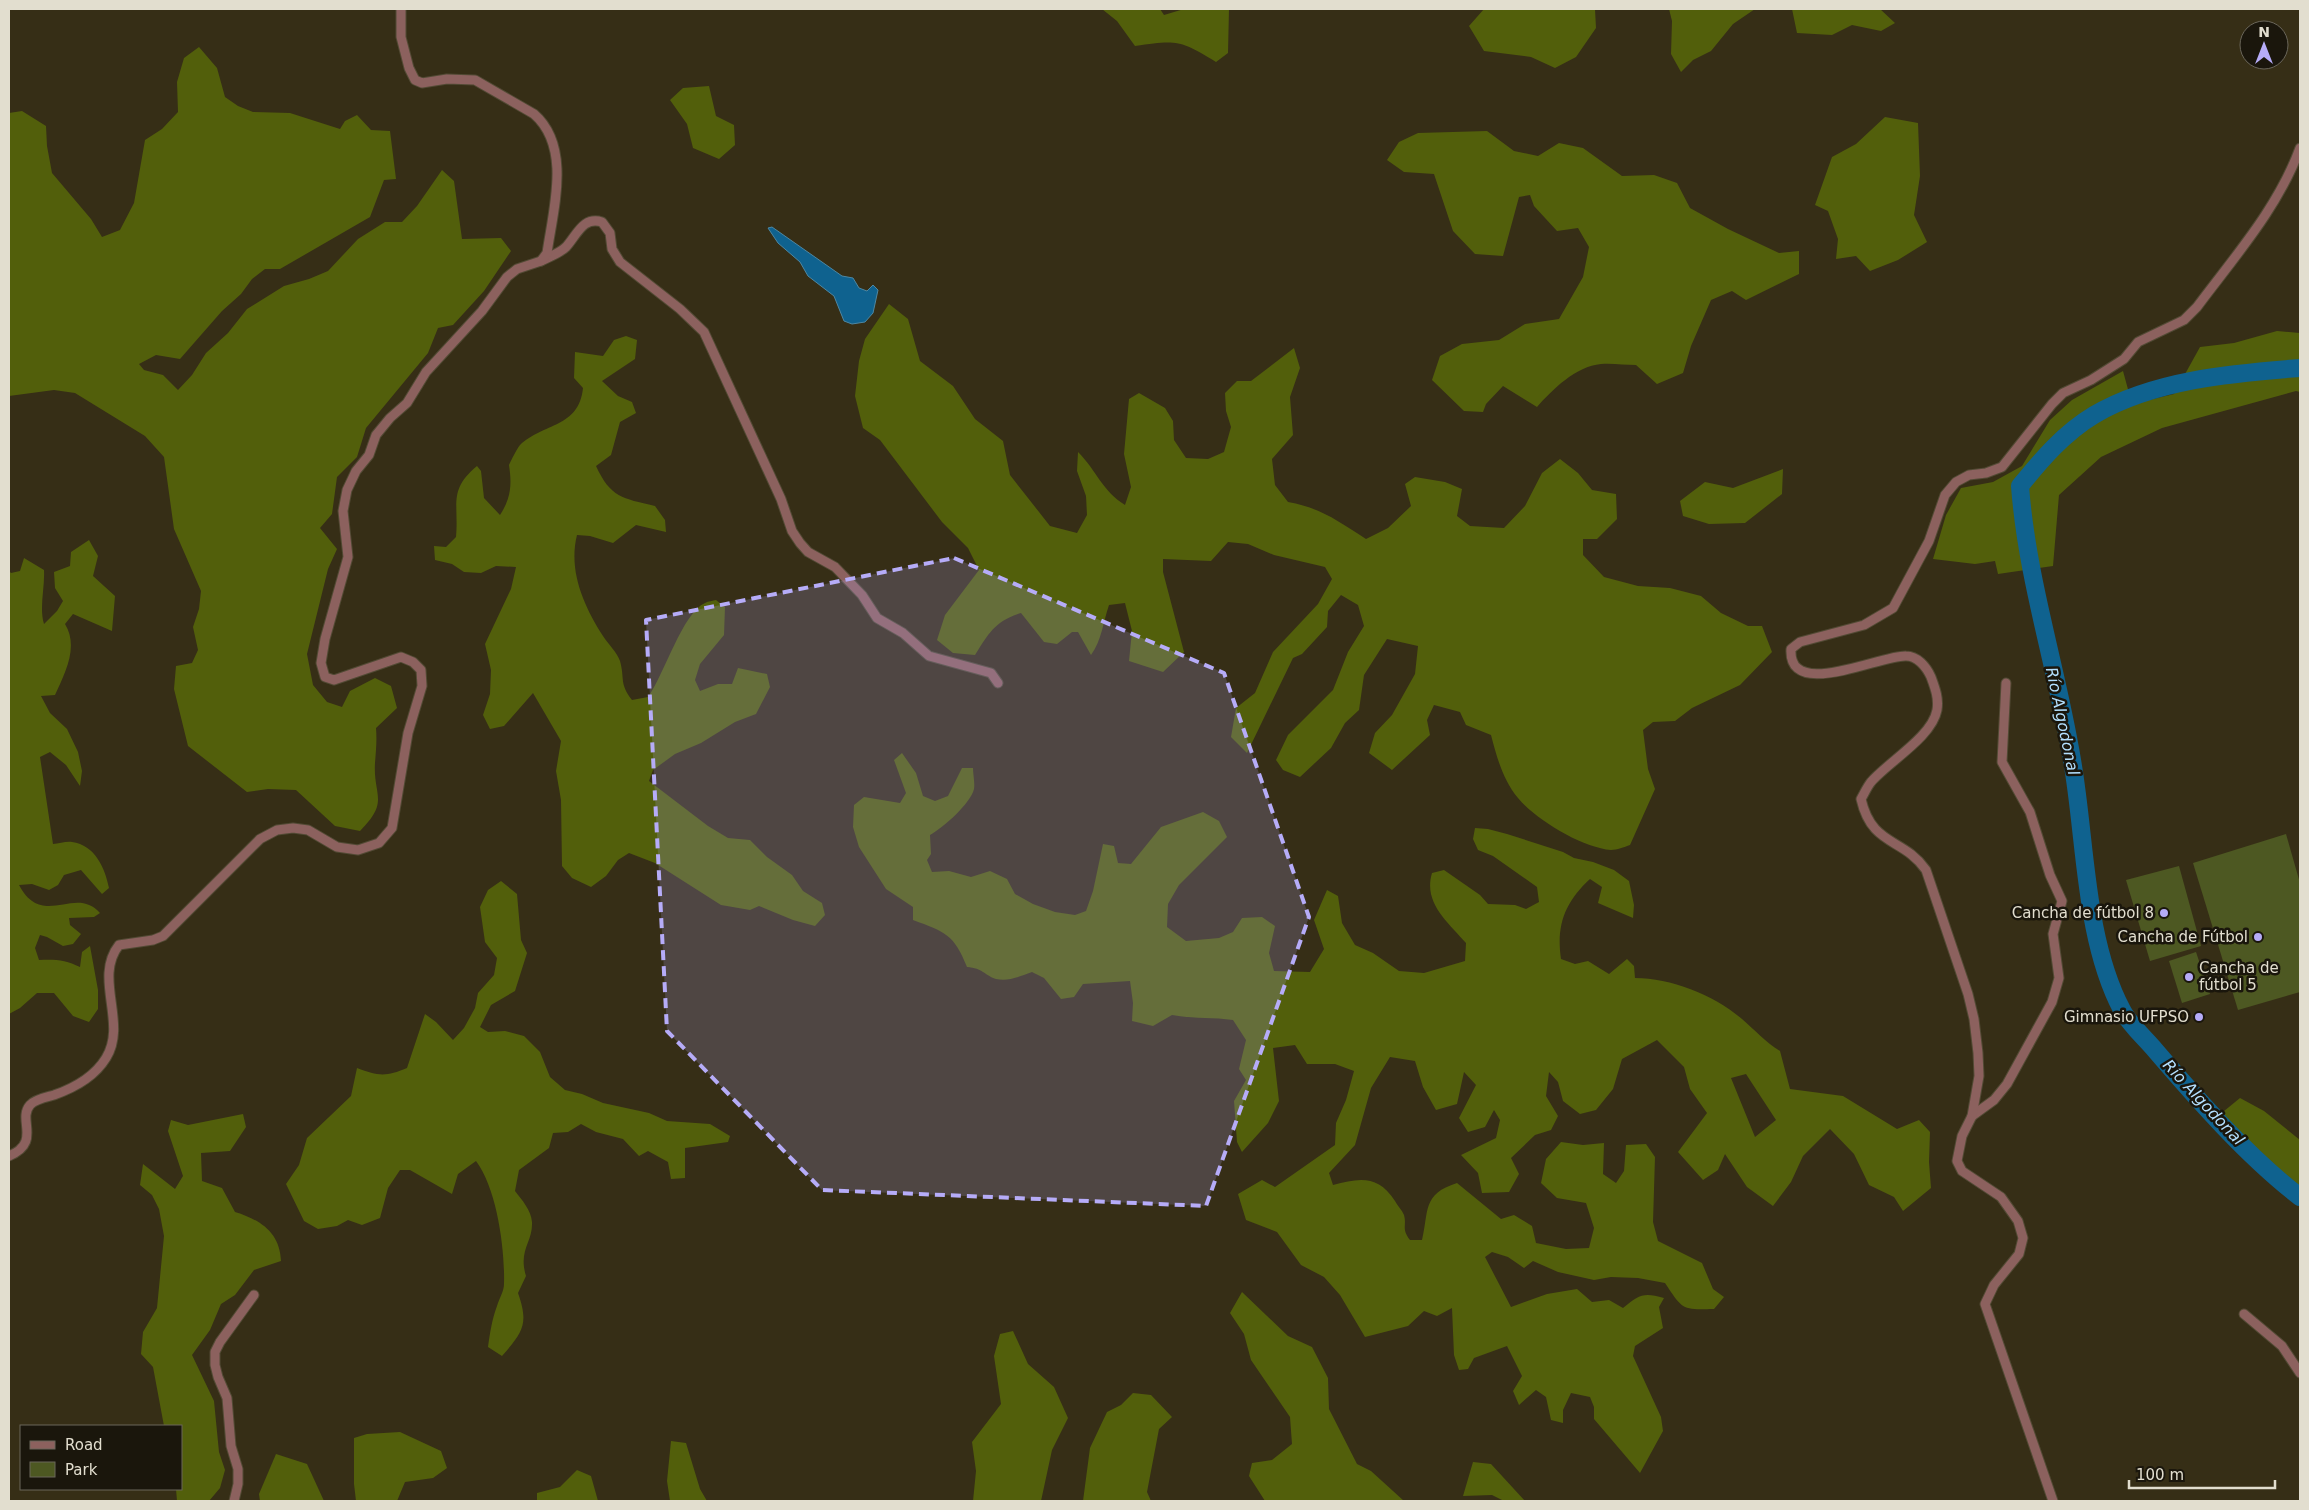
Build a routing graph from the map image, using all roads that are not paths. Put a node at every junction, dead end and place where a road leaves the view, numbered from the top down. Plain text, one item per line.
1 (401, 9) edge
2 (2300, 148) edge
3 (541, 261) junction
4 (998, 682) dead end
5 (2006, 683) dead end
6 (1972, 1116) junction
7 (9, 1156) edge
8 (254, 1295) dead end
9 (2244, 1314) dead end
10 (2300, 1373) edge
11 (234, 1501) edge
12 (2053, 1501) edge

1 - 3 street
2 - 6 street
3 - 4 street
3 - 7 street
5 - 6 street
6 - 12 street
8 - 11 street
9 - 10 street

